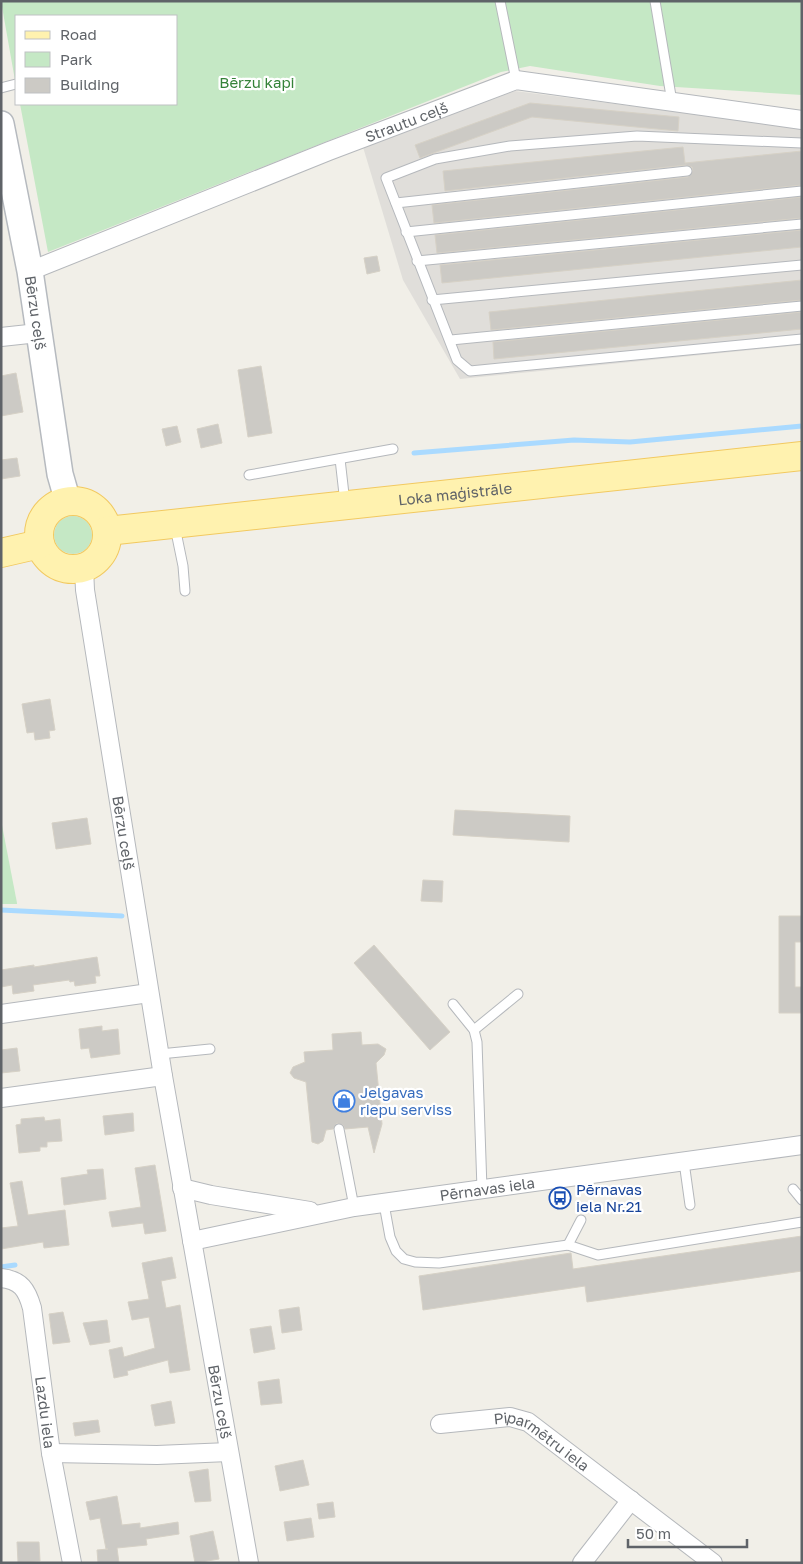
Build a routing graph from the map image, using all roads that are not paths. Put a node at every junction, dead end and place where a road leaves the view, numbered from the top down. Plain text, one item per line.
1 (500, 1) edge
2 (655, 1) edge
3 (516, 80) junction
4 (15, 84) edge
5 (1, 88) edge
6 (672, 102) junction
7 (802, 120) edge
8 (1, 124) edge
9 (802, 142) edge
10 (687, 170) dead end
11 (802, 191) edge
12 (396, 203) junction
13 (802, 224) edge
14 (406, 232) junction
15 (417, 260) junction
16 (802, 265) edge
17 (30, 271) junction
18 (432, 300) junction
19 (802, 306) edge
20 (38, 333) junction
21 (1, 337) edge
22 (802, 338) edge
23 (450, 340) junction
24 (393, 449) dead end
25 (802, 456) edge
26 (340, 459) junction
27 (249, 475) dead end
28 (68, 502) junction
29 (345, 503) junction
30 (174, 522) junction
31 (107, 531) junction
32 (40, 544) junction
33 (1, 554) edge
34 (84, 579) junction
35 (185, 591) dead end
36 (149, 993) junction
37 (518, 994) dead end
38 (453, 1004) dead end
39 (1, 1014) edge
40 (474, 1030) junction
41 (210, 1049) dead end
42 (160, 1054) junction
43 (163, 1076) junction
44 (1, 1098) edge
45 (339, 1129) dead end
46 (802, 1145) edge
47 (684, 1162) junction
48 (182, 1188) junction
49 (482, 1189) junction
50 (794, 1189) dead end
51 (802, 1200) edge
52 (384, 1204) junction
53 (690, 1205) dead end
54 (354, 1207) junction
55 (321, 1212) junction
56 (581, 1220) dead end
57 (802, 1222) edge
58 (192, 1241) junction
59 (568, 1245) junction
60 (1, 1278) edge
61 (440, 1424) dead end
62 (229, 1452) junction
63 (51, 1453) junction
64 (631, 1500) junction
65 (72, 1563) edge
66 (249, 1563) edge
67 (582, 1563) edge
68 (713, 1563) edge

1 - 3 lane
2 - 6 lane
3 - 6 street, Strautu ceļš
3 - 17 street, Strautu ceļš
4 - 5 lane
6 - 7 street, Strautu ceļš
8 - 17 street, Bērzu ceļš
9 - 12 lane
10 - 12 lane
11 - 14 lane
12 - 14 lane
13 - 15 lane
14 - 15 lane
15 - 18 lane
16 - 18 lane
17 - 20 street, Bērzu ceļš
18 - 23 lane
19 - 23 lane
20 - 21 street
20 - 28 street, Bērzu ceļš
22 - 23 lane
24 - 26 lane
25 - 29 main road, Loka maģistrāle
26 - 27 lane
26 - 29 lane
28 - 31 main road
28 - 32 main road
29 - 30 main road, Loka maģistrāle
30 - 31 main road, Loka maģistrāle
30 - 35 lane
31 - 34 main road
32 - 33 main road
32 - 34 main road
34 - 36 street, Bērzu ceļš
36 - 39 street
36 - 42 street, Bērzu ceļš
37 - 40 lane
38 - 40 lane
40 - 49 lane
41 - 42 lane
42 - 43 street, Bērzu ceļš
43 - 44 street
43 - 48 street, Bērzu ceļš
45 - 54 lane
46 - 47 street, Pērnavas iela
47 - 49 street, Pērnavas iela
47 - 53 lane
48 - 55 street
48 - 58 street, Bērzu ceļš
49 - 52 street, Pērnavas iela
50 - 51 lane
52 - 54 street, Pērnavas iela
52 - 59 lane
54 - 55 street, Pērnavas iela
55 - 58 street
56 - 59 lane
57 - 59 lane
58 - 62 street, Bērzu ceļš
60 - 63 street, Lazdu iela
61 - 64 street, Piparmētru iela
62 - 63 street
62 - 66 street, Bērzu ceļš
63 - 65 street, Lazdu iela
64 - 67 street
64 - 68 street, Piparmētru iela

